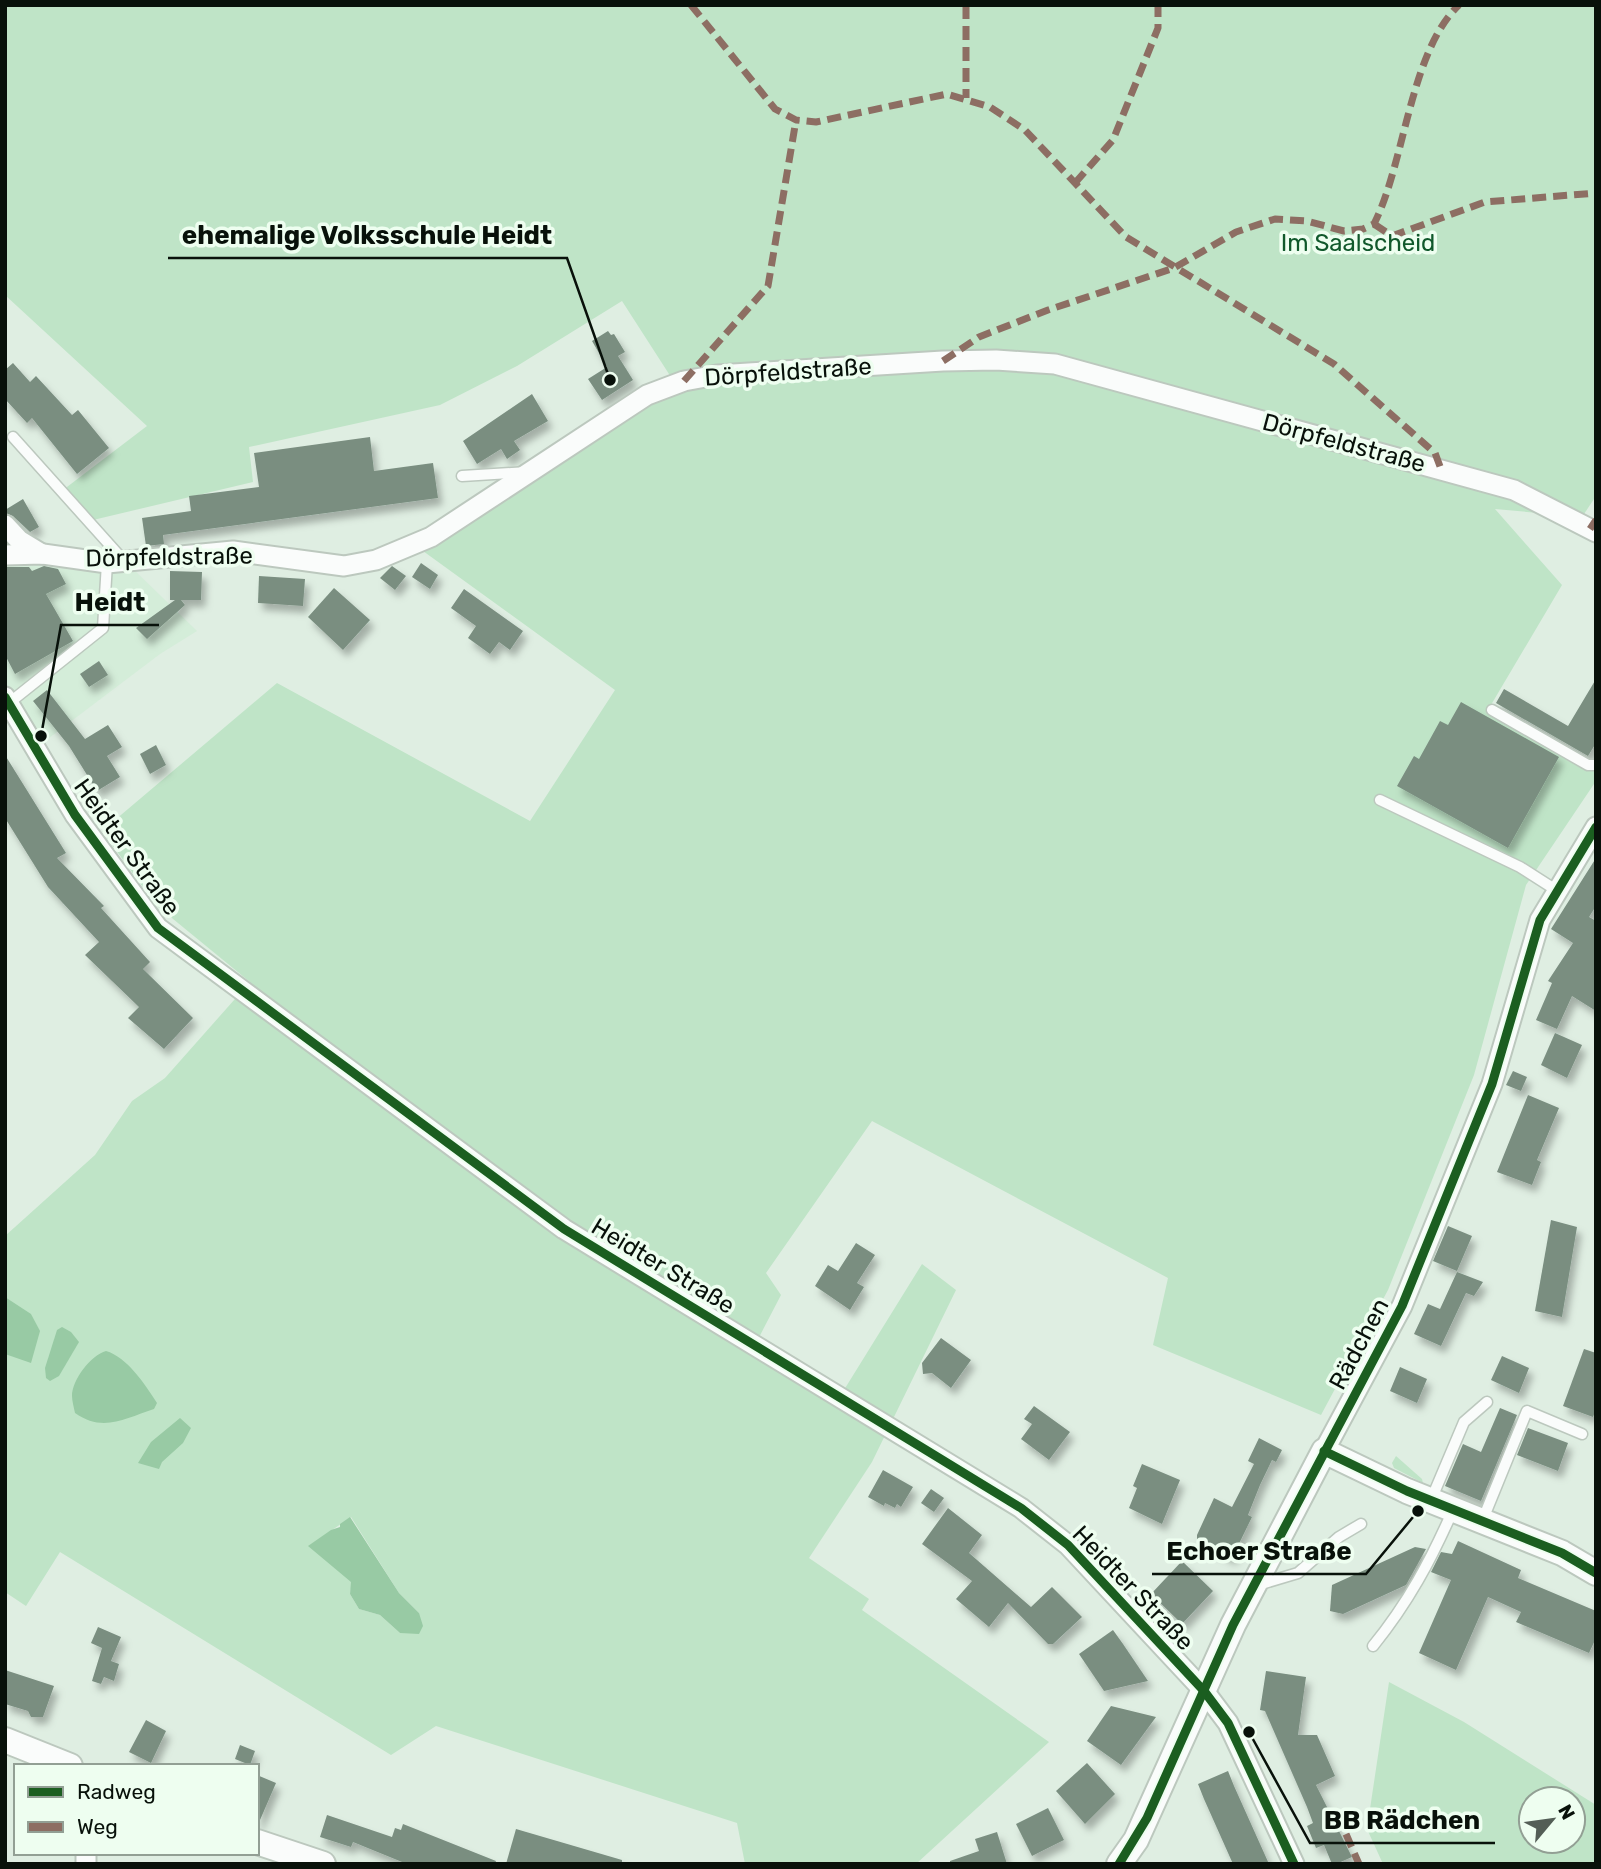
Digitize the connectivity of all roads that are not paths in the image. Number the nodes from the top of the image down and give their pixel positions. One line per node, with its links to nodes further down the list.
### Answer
1 (13, 438): 8 (lane)
2 (532, 473): 3 (lane); 5 (street, Dörpfeldstraße); 8 (street, Dörpfeldstraße)
3 (462, 476)
4 (5, 525): 6 (street)
5 (1596, 532)
6 (43, 554): 7 (street, Dörpfeldstraße); 8 (street, Dörpfeldstraße)
7 (5, 555)
8 (116, 563): 9 (lane)
9 (7, 700): 24 (street, Heidter Straße)
10 (1492, 710): 11 (lane)
11 (1596, 765)
12 (1380, 800): 14 (lane)
13 (1596, 827): 14 (street, Rädchen)
14 (1556, 890): 17 (street, Rädchen)
15 (1487, 1402): 18 (lane)
16 (1583, 1434): 19 (lane)
17 (1324, 1451): 18 (street); 22 (street, Rädchen)
18 (1442, 1505): 19 (street); 23 (lane)
19 (1483, 1520): 21 (street)
20 (1361, 1524): 22 (lane)
21 (1596, 1573)
22 (1253, 1588): 24 (street, Rädchen)
23 (1373, 1646)
24 (1204, 1690): 29 (street, Rädchen); 30 (street, Heidter Straße)
25 (5, 1740): 26 (street)
26 (66, 1764)
27 (259, 1843): 28 (street)
28 (323, 1864)
29 (1119, 1864)
30 (1294, 1864)

